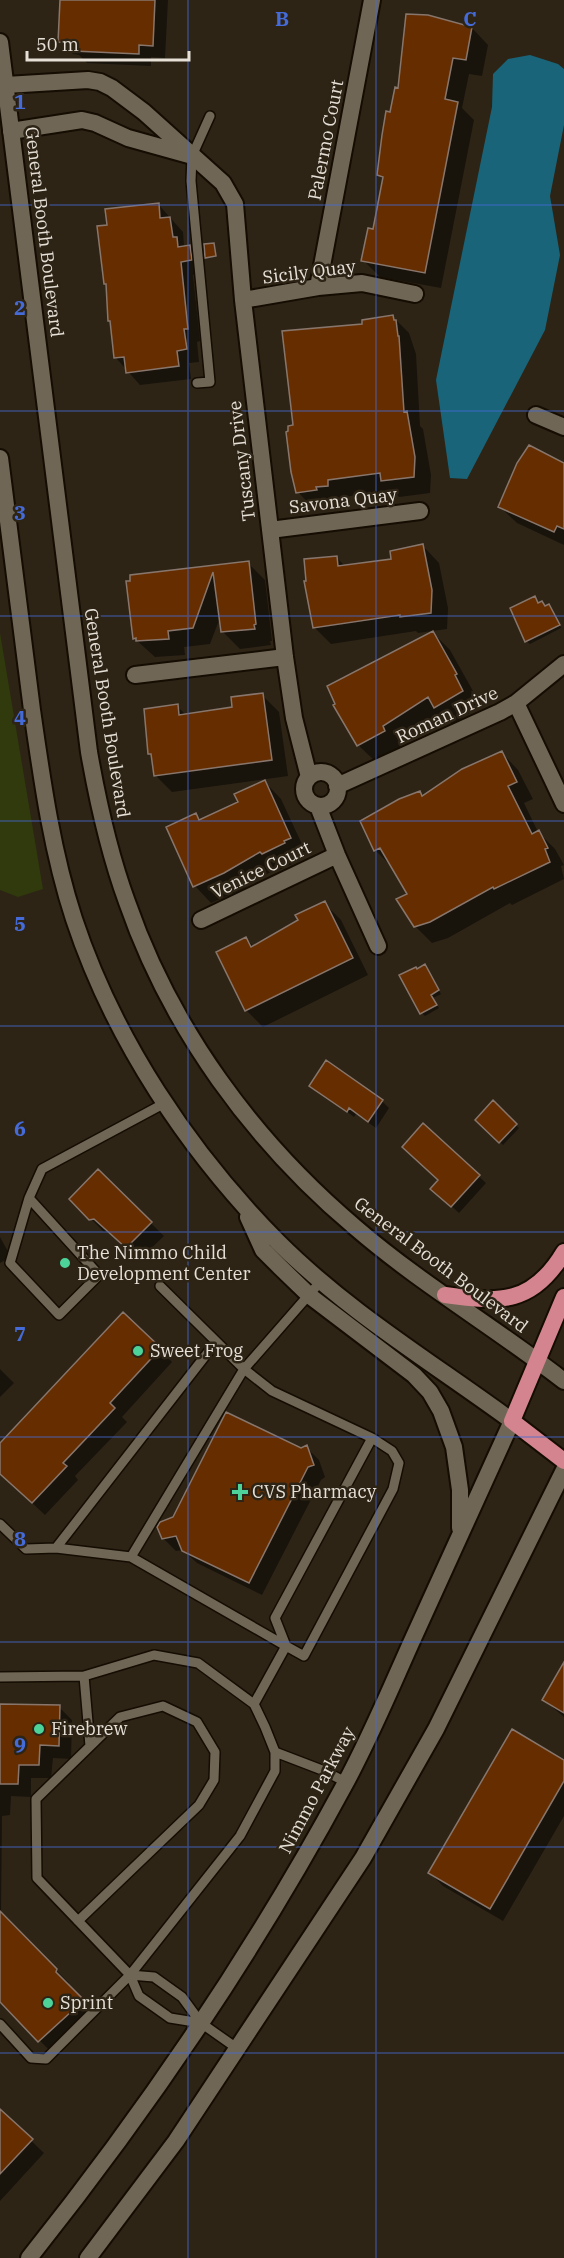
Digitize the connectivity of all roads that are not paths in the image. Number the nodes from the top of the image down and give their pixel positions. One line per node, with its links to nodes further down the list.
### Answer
1 (372, 0): 7 (main road, Palermo Court)
2 (0, 42): 3 (main road, General Booth Boulevard)
3 (3, 85): 5 (main road, General Booth Boulevard); 6 (main road, Tuscany Drive)
4 (210, 116): 6 (lane)
5 (6, 131): 6 (main road, Tuscany Drive); 33 (main road, General Booth Boulevard)
6 (192, 156): 9 (main road, Tuscany Drive); 10 (lane)
7 (318, 287): 8 (main road, Sicily Quay); 9 (main road, Sicily Quay)
8 (415, 294)
9 (243, 300): 15 (main road, Tuscany Drive)
10 (197, 383)
11 (536, 414): 12 (main road)
12 (564, 427)
13 (0, 458): 27 (main road)
14 (420, 512): 15 (main road, Savona Quay)
15 (270, 530): 16 (main road, Tuscany Drive)
16 (285, 657): 18 (main road); 20 (main road, Tuscany Drive)
17 (564, 664): 19 (main road, Roman Drive)
18 (135, 675)
19 (516, 703): 21 (main road, Roman Drive); 22 (main road)
20 (309, 777): 21 (main road); 23 (main road)
21 (337, 786): 23 (main road)
22 (564, 804)
23 (318, 806): 24 (main road)
24 (336, 855): 25 (main road, Venice Court); 26 (main road)
25 (201, 920)
26 (378, 946)
27 (165, 1102): 28 (lane); 29 (main road)
28 (29, 1198): 28 (lane)
29 (242, 1203): 31 (main road); 34 (main road)
30 (564, 1252): 33 (highway)
31 (321, 1281): 34 (lane); 40 (main road)
32 (160, 1286): 36 (lane)
33 (445, 1295): 37 (main road, General Booth Boulevard)
34 (310, 1296): 38 (lane); 45 (main road)
35 (564, 1298): 37 (highway, Nimmo Parkway)
36 (216, 1342): 38 (lane); 46 (lane)
37 (537, 1360): 39 (main road, General Booth Boulevard); 40 (highway, Nimmo Parkway)
38 (244, 1369): 41 (lane); 47 (lane)
39 (564, 1381)
40 (512, 1420): 42 (highway); 45 (main road, Nimmo Parkway)
41 (372, 1438): 48 (lane); 48 (lane)
42 (564, 1461)
43 (564, 1470): 59 (main road)
44 (0, 1524): 46 (lane)
45 (461, 1534): 54 (main road, Nimmo Parkway)
46 (56, 1548): 47 (lane)
47 (131, 1557): 48 (lane)
48 (286, 1646): 51 (lane)
49 (84, 1676): 50 (lane); 51 (lane); 52 (lane)
50 (0, 1677)
51 (254, 1704): 53 (lane)
52 (90, 1746): 55 (lane); 55 (lane)
53 (274, 1752): 54 (lane); 56 (lane)
54 (346, 1782): 58 (main road, Nimmo Parkway)
55 (78, 1921): 56 (lane)
56 (130, 1975): 57 (lane); 58 (lane); 58 (lane)
57 (0, 2024)
58 (201, 2024): 59 (lane); 60 (main road, Nimmo Parkway)
59 (238, 2049): 61 (main road)
60 (29, 2258)
61 (87, 2258)

